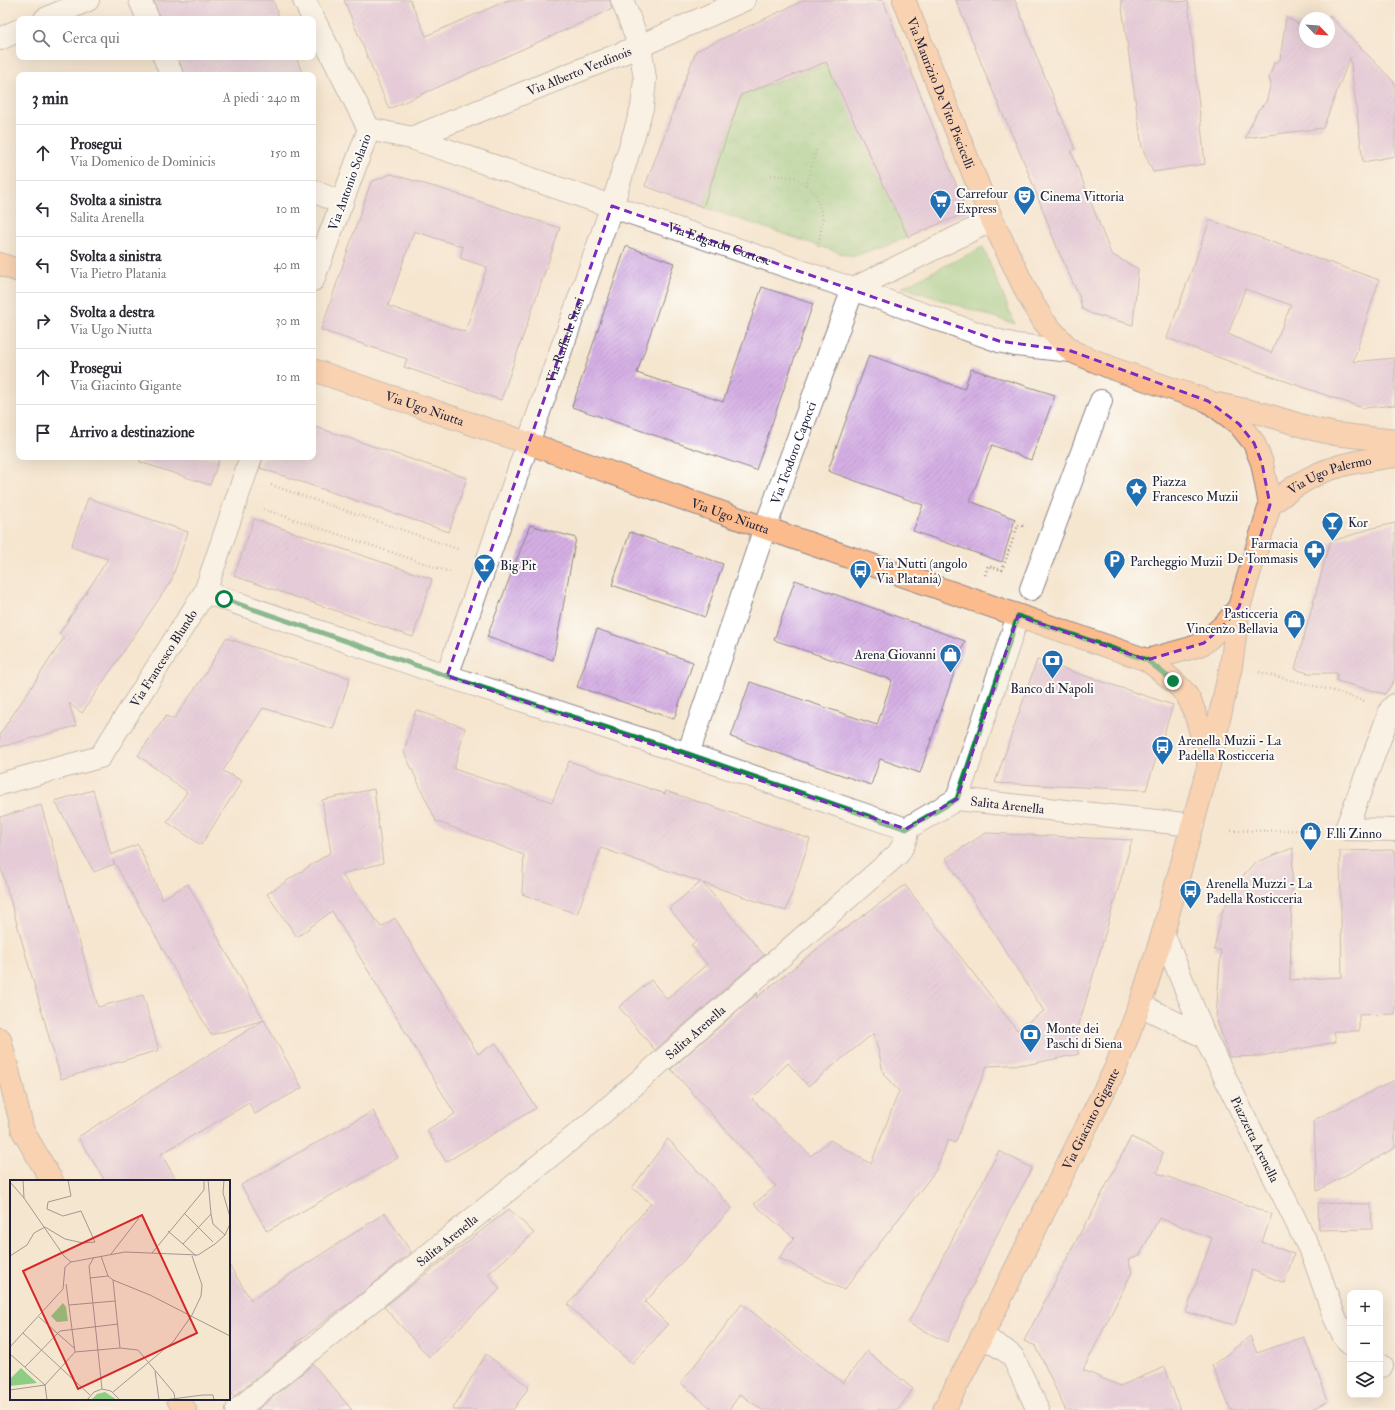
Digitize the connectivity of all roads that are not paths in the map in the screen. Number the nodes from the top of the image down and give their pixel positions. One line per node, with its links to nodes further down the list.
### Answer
1 (88, 0): 7 (street)
2 (140, 0): 8 (street)
3 (304, 0): 9 (street, Via Antonio Solario)
4 (622, 0): 13 (street, Via Raffaele Stasi)
5 (744, 0): 13 (street, Via Alberto Verdinois)
6 (904, 0): 21 (main road, Via Maurizio De Vito Piscicelli)
7 (52, 16)
8 (147, 16)
9 (312, 16)
10 (316, 24): 16 (street, Via Antonio Solario)
11 (16, 31): 12 (street)
12 (0, 39)
13 (640, 46): 17 (street, Via Alberto Verdinois); 20 (street, Via Raffaele Stasi)
14 (165, 60): 15 (street)
15 (171, 72)
16 (369, 130): 17 (street, Via Edgardo Cortese); 19 (street, Via Antonio Solario)
17 (412, 138): 20 (street, Via Edgardo Cortese)
18 (316, 192): 19 (street)
19 (342, 203): 24 (street, Via Antonio Solario)
20 (612, 206): 25 (street, Via Edgardo Cortese); 31 (street, Via Raffaele Stasi)
21 (992, 220): 25 (street); 26 (main road, Via Maurizio De Vito Piscicelli)
22 (0, 264): 23 (main road)
23 (16, 270)
24 (316, 272)
25 (853, 289): 26 (street, Via Edgardo Cortese); 35 (street, Via Teodoro Capocci)
26 (1071, 351): 29 (main road)
27 (316, 371): 31 (main road, Via Ugo Niutta)
28 (1101, 402): 36 (street)
29 (1208, 402): 30 (main road); 34 (main road)
30 (1395, 441)
31 (528, 443): 35 (main road, Via Ugo Niutta); 41 (street, Via Raffaele Stasi)
32 (1395, 456): 34 (main road, Via Ugo Palermo)
33 (250, 460): 37 (street, Via Francesco Blundo)
34 (1270, 505): 38 (main road)
35 (765, 528): 39 (main road, Via Ugo Niutta); 43 (street, Via Teodoro Capocci)
36 (1031, 589)
37 (205, 592): 41 (street); 45 (street, Via Francesco Blundo)
38 (1239, 607): 40 (main road); 44 (main road, Via Giacinto Gigante)
39 (1018, 616): 40 (main road, Via Ugo Niutta); 46 (street)
40 (1147, 660): 44 (main road)
41 (447, 676): 43 (street)
42 (1395, 704): 49 (street)
43 (688, 754): 48 (street)
44 (1209, 764): 47 (main road, Via Giacinto Gigante)
45 (0, 784)
46 (957, 799): 47 (street, Salita Arenella); 48 (street, Salita Arenella)
47 (1193, 825): 50 (main road, Via Giacinto Gigante)
48 (906, 829): 59 (street, Salita Arenella)
49 (1395, 830)
50 (1163, 933): 51 (main road, Via Giacinto Gigante); 52 (street, Piazzetta Arenella)
51 (1140, 1005): 52 (street); 55 (main road, Via Giacinto Gigante)
52 (1205, 1037): 56 (street, Piazzetta Arenella)
53 (0, 1039): 54 (main road)
54 (51, 1180)
55 (982, 1336): 60 (main road, Via Giacinto Gigante); 61 (street)
56 (1347, 1340)
57 (179, 1400): 58 (main road)
58 (185, 1410)
59 (237, 1410)
60 (944, 1410)
61 (1038, 1410)

